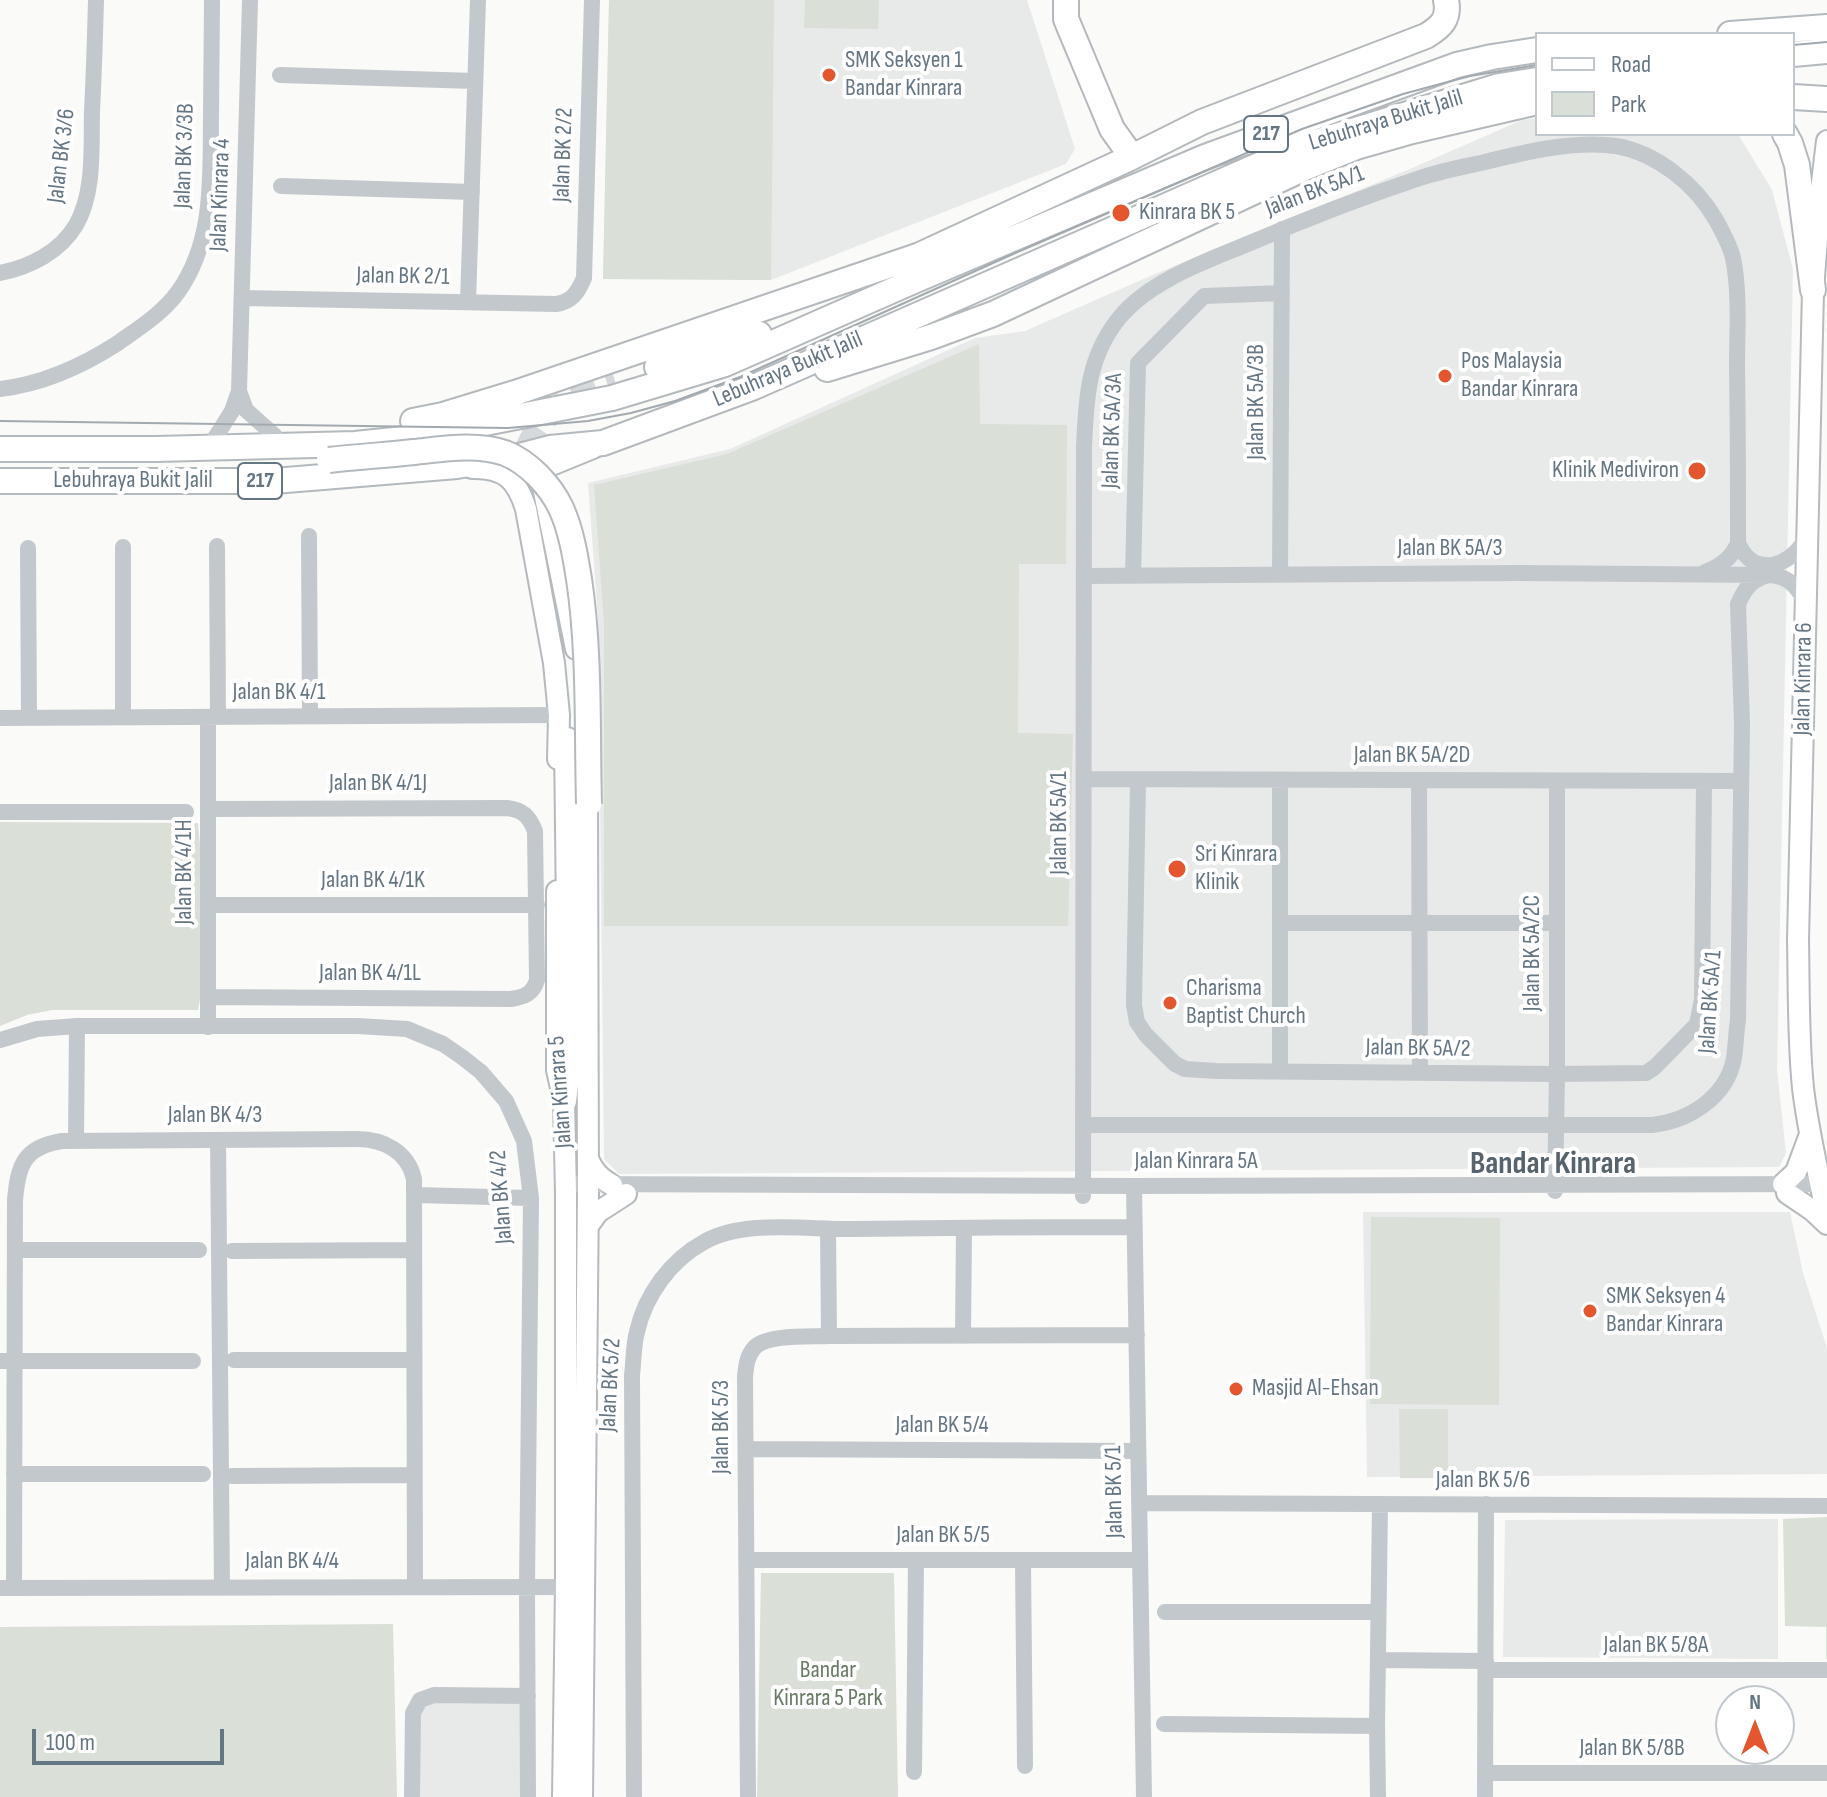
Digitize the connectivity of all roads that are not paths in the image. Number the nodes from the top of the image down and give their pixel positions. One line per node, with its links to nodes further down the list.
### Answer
1 (96, 0): 29 (street, Jalan BK 3/6)
2 (212, 0): 38 (street, Jalan BK 3/3B)
3 (250, 0): 33 (street, Jalan Kinrara 4)
4 (478, 0): 17 (street)
5 (592, 0): 35 (street, Jalan BK 2/2)
6 (1066, 0): 25 (highway)
7 (1446, 0): 15 (highway)
8 (1815, 27): 9 (highway)
9 (1754, 32)
10 (1535, 50): 13 (highway, Lebuhraya Bukit Jalil / 217)
11 (1827, 51): 12 (highway)
12 (1797, 53)
13 (1457, 65): 15 (highway); 30 (highway, Lebuhraya Bukit Jalil / 217)
14 (280, 75): 17 (street)
15 (1310, 80): 25 (highway)
16 (1535, 80): 18 (highway, Lebuhraya Bukit Jalil / 217)
17 (475, 81): 27 (street)
18 (1467, 95): 24 (highway); 37 (highway, Lebuhraya Bukit Jalil / 217)
19 (1795, 97): 20 (highway)
20 (1827, 99)
21 (1535, 102): 24 (highway)
22 (1786, 136): 31 (highway)
23 (1827, 141): 31 (main road, Jalan Kinrara 6)
24 (1356, 147): 37 (highway)
25 (1132, 157): 40 (highway)
26 (281, 186): 27 (street)
27 (472, 192): 34 (street)
28 (1282, 229): 32 (street, Jalan BK 5A/3B); 50 (street, Jalan BK 5A/1); 57 (street, Jalan BK 5A/1)
29 (0, 273)
30 (916, 280): 36 (highway); 45 (highway, Lebuhraya Bukit Jalil / 217)
31 (1813, 290): 48 (main road, Jalan Kinrara 6)
32 (1282, 293): 55 (street, Jalan BK 5A/3B); 58 (street, Jalan BK 5A/3A)
33 (242, 298): 34 (street, Jalan BK 2/1); 39 (street, Jalan Kinrara 4)
34 (468, 302): 35 (street, Jalan BK 2/1)
35 (564, 303)
36 (615, 381)
37 (754, 387): 42 (highway, Lebuhraya Bukit Jalil / 217)
38 (0, 389)
39 (239, 391): 40 (street); 41 (street, Jalan Kinrara 4)
40 (275, 436): 41 (highway)
41 (215, 438): 44 (highway)
42 (603, 443): 46 (highway, Lebuhraya Bukit Jalil / 217); 75 (main road, Jalan Kinrara 5)
43 (0, 449): 44 (highway, Lebuhraya Bukit Jalil / 217)
44 (112, 449): 45 (highway, Lebuhraya Bukit Jalil / 217)
45 (156, 449): 75 (highway, bridge)
46 (428, 468): 47 (highway, Lebuhraya Bukit Jalil / 217); 61 (main road, Jalan Kinrara 5)
47 (0, 481)
48 (1808, 534): 50 (street); 59 (main road, Jalan Kinrara 6)
49 (309, 536): 62 (street)
50 (1738, 543): 54 (street)
51 (217, 546): 64 (street, Jalan BK 4/1H)
52 (123, 547): 63 (street)
53 (28, 548): 66 (street)
54 (1704, 574): 55 (street, Jalan BK 5A/3); 56 (street, Jalan BK 5A/3); 60 (street)
55 (1280, 575): 58 (street, Jalan BK 5A/3)
56 (1769, 575): 59 (street); 60 (street)
57 (1084, 576): 58 (street, Jalan BK 5A/3); 68 (street, Jalan BK 5A/1)
58 (1133, 576)
59 (1805, 601): 94 (main road, Jalan Kinrara 6)
60 (1738, 604): 74 (street, Jalan BK 5A/1)
61 (559, 715): 62 (street, Jalan BK 4/1); 91 (main road, Jalan Kinrara 5)
62 (310, 716): 64 (street, Jalan BK 4/1)
63 (123, 717): 64 (street, Jalan BK 4/1); 66 (street, Jalan BK 4/1)
64 (213, 717): 76 (street, Jalan BK 4/1H)
65 (0, 718): 66 (street, Jalan BK 4/1)
66 (29, 718)
67 (567, 740): 91 (highway)
68 (1084, 779): 69 (street, Jalan BK 5A/2D); 92 (street, Jalan BK 5A/1)
69 (1138, 780): 70 (street, Jalan BK 5A/2D); 88 (street, Jalan BK 5A/2)
70 (1280, 780): 71 (street, Jalan BK 5A/2D); 81 (street)
71 (1419, 781): 72 (street, Jalan BK 5A/2D); 82 (street)
72 (1557, 781): 73 (street, Jalan BK 5A/2D); 83 (street, Jalan BK 5A/2C)
73 (1704, 781): 74 (street, Jalan BK 5A/2D); 90 (street, Jalan BK 5A/2)
74 (1741, 781): 93 (street, Jalan BK 5A/1)
75 (589, 804): 97 (main road, Jalan Kinrara 5)
76 (209, 809): 79 (street, Jalan BK 4/1H); 80 (street, Jalan BK 4/1J)
77 (0, 812): 78 (street)
78 (186, 812)
79 (209, 905): 80 (street, Jalan BK 4/1K); 84 (street, Jalan BK 4/1H)
80 (537, 905): 84 (street, Jalan BK 4/1L)
81 (1280, 923): 82 (street); 88 (street)
82 (1420, 923): 83 (street); 89 (street)
83 (1557, 923): 90 (street, Jalan BK 5A/2C)
84 (208, 997): 86 (street, Jalan BK 4/1H)
85 (77, 1026): 86 (street, Jalan BK 4/2); 87 (street, Jalan BK 4/2); 96 (street)
86 (208, 1027): 107 (street, Jalan BK 4/2)
87 (0, 1040)
88 (1280, 1071): 89 (street, Jalan BK 5A/2)
89 (1420, 1073): 90 (street, Jalan BK 5A/2)
90 (1557, 1074): 93 (street, Jalan BK 5A/2C)
91 (564, 1101): 98 (main road, Jalan Kinrara 5)
92 (1083, 1125): 93 (street, Jalan BK 5A/1); 104 (street, Jalan BK 5A/1)
93 (1555, 1125): 101 (street, Jalan BK 5A/2C)
94 (1810, 1133): 102 (main road); 103 (main road, Jalan Kinrara 6)
95 (218, 1140): 96 (street, Jalan BK 4/3); 106 (street, Jalan BK 4/3); 140 (street)
96 (76, 1141): 108 (street, Jalan BK 4/3)
97 (588, 1159): 99 (main road, Jalan Kinrara 5); 100 (main road)
98 (566, 1189): 99 (street, Jalan Kinrara 5A); 142 (main road, Jalan Kinrara 5)
99 (588, 1189): 100 (street, Jalan Kinrara 5A); 111 (main road, Jalan Kinrara 5)
100 (619, 1189): 104 (street, Jalan Kinrara 5A); 111 (main road)
101 (1555, 1189): 102 (street, Jalan Kinrara 5A); 105 (street, Jalan Kinrara 5A)
102 (1785, 1189): 103 (street, Jalan Kinrara 5A); 110 (main road)
103 (1824, 1189): 109 (main road, Jalan Kinrara 6)
104 (1083, 1191): 105 (street, Jalan Kinrara 5A)
105 (1134, 1191): 112 (street, Jalan BK 5/1)
106 (415, 1195): 107 (street); 117 (street, Jalan BK 4/3)
107 (531, 1198): 143 (street, Jalan BK 4/2)
108 (8, 1200): 115 (street, Jalan BK 4/3)
109 (1827, 1215)
110 (1827, 1224)
111 (588, 1226): 142 (main road, Jalan Kinrara 5)
112 (1135, 1227): 113 (street, Jalan BK 5/2); 119 (street, Jalan BK 5/1)
113 (964, 1228): 114 (street, Jalan BK 5/2); 121 (street)
114 (828, 1229): 120 (street); 161 (street, Jalan BK 5/2)
115 (15, 1250): 116 (street); 124 (street, Jalan BK 4/3)
116 (199, 1250)
117 (414, 1250): 118 (street); 123 (street, Jalan BK 4/3)
118 (232, 1251)
119 (1137, 1335): 121 (street, Jalan BK 5/3); 127 (street, Jalan BK 5/1)
120 (829, 1336): 121 (street, Jalan BK 5/3); 126 (street, Jalan BK 5/3)
121 (963, 1336)
122 (234, 1360): 123 (street)
123 (413, 1360): 130 (street, Jalan BK 4/3)
124 (7, 1361): 125 (street); 128 (street, Jalan BK 4/3)
125 (193, 1361)
126 (746, 1449): 127 (street, Jalan BK 5/4); 136 (street, Jalan BK 5/3)
127 (1138, 1451): 132 (street, Jalan BK 5/1)
128 (14, 1474): 129 (street); 144 (street, Jalan BK 4/3)
129 (203, 1474)
130 (413, 1475): 131 (street); 141 (street, Jalan BK 4/3)
131 (232, 1476)
132 (1139, 1503): 133 (street, Jalan BK 5/6); 139 (street, Jalan BK 5/1)
133 (1380, 1504): 134 (street, Jalan BK 5/6); 146 (street)
134 (1486, 1504): 135 (street, Jalan BK 5/6); 148 (street)
135 (1827, 1506)
136 (746, 1560): 137 (street, Jalan BK 5/5); 162 (street, Jalan BK 5/3)
137 (916, 1560): 138 (street, Jalan BK 5/5); 154 (street)
138 (1023, 1560): 139 (street, Jalan BK 5/5); 153 (street)
139 (1140, 1560): 163 (street, Jalan BK 5/1)
140 (222, 1586): 141 (street, Jalan BK 4/4); 144 (street, Jalan BK 4/4)
141 (415, 1586): 143 (street, Jalan BK 4/4)
142 (575, 1586): 143 (street, Jalan BK 4/4); 159 (main road, Jalan Kinrara 5); 160 (main road, Jalan Kinrara 5)
143 (527, 1587): 150 (street, Jalan BK 4/2)
144 (7, 1588)
145 (1165, 1612): 146 (street)
146 (1378, 1612): 147 (street)
147 (1378, 1660): 148 (street, Jalan BK 5/8A); 152 (street)
148 (1486, 1666): 149 (street, Jalan BK 5/8A); 155 (street)
149 (1827, 1670)
150 (528, 1696): 157 (street); 158 (street, Jalan BK 4/2)
151 (1164, 1724): 152 (street)
152 (1377, 1726): 164 (street)
153 (1025, 1766)
154 (914, 1772)
155 (1485, 1773): 156 (street, Jalan BK 5/8B); 165 (street)
156 (1827, 1773)
157 (412, 1797)
158 (528, 1797)
159 (563, 1797)
160 (582, 1797)
161 (634, 1797)
162 (748, 1797)
163 (1144, 1797)
164 (1378, 1797)
165 (1485, 1797)

